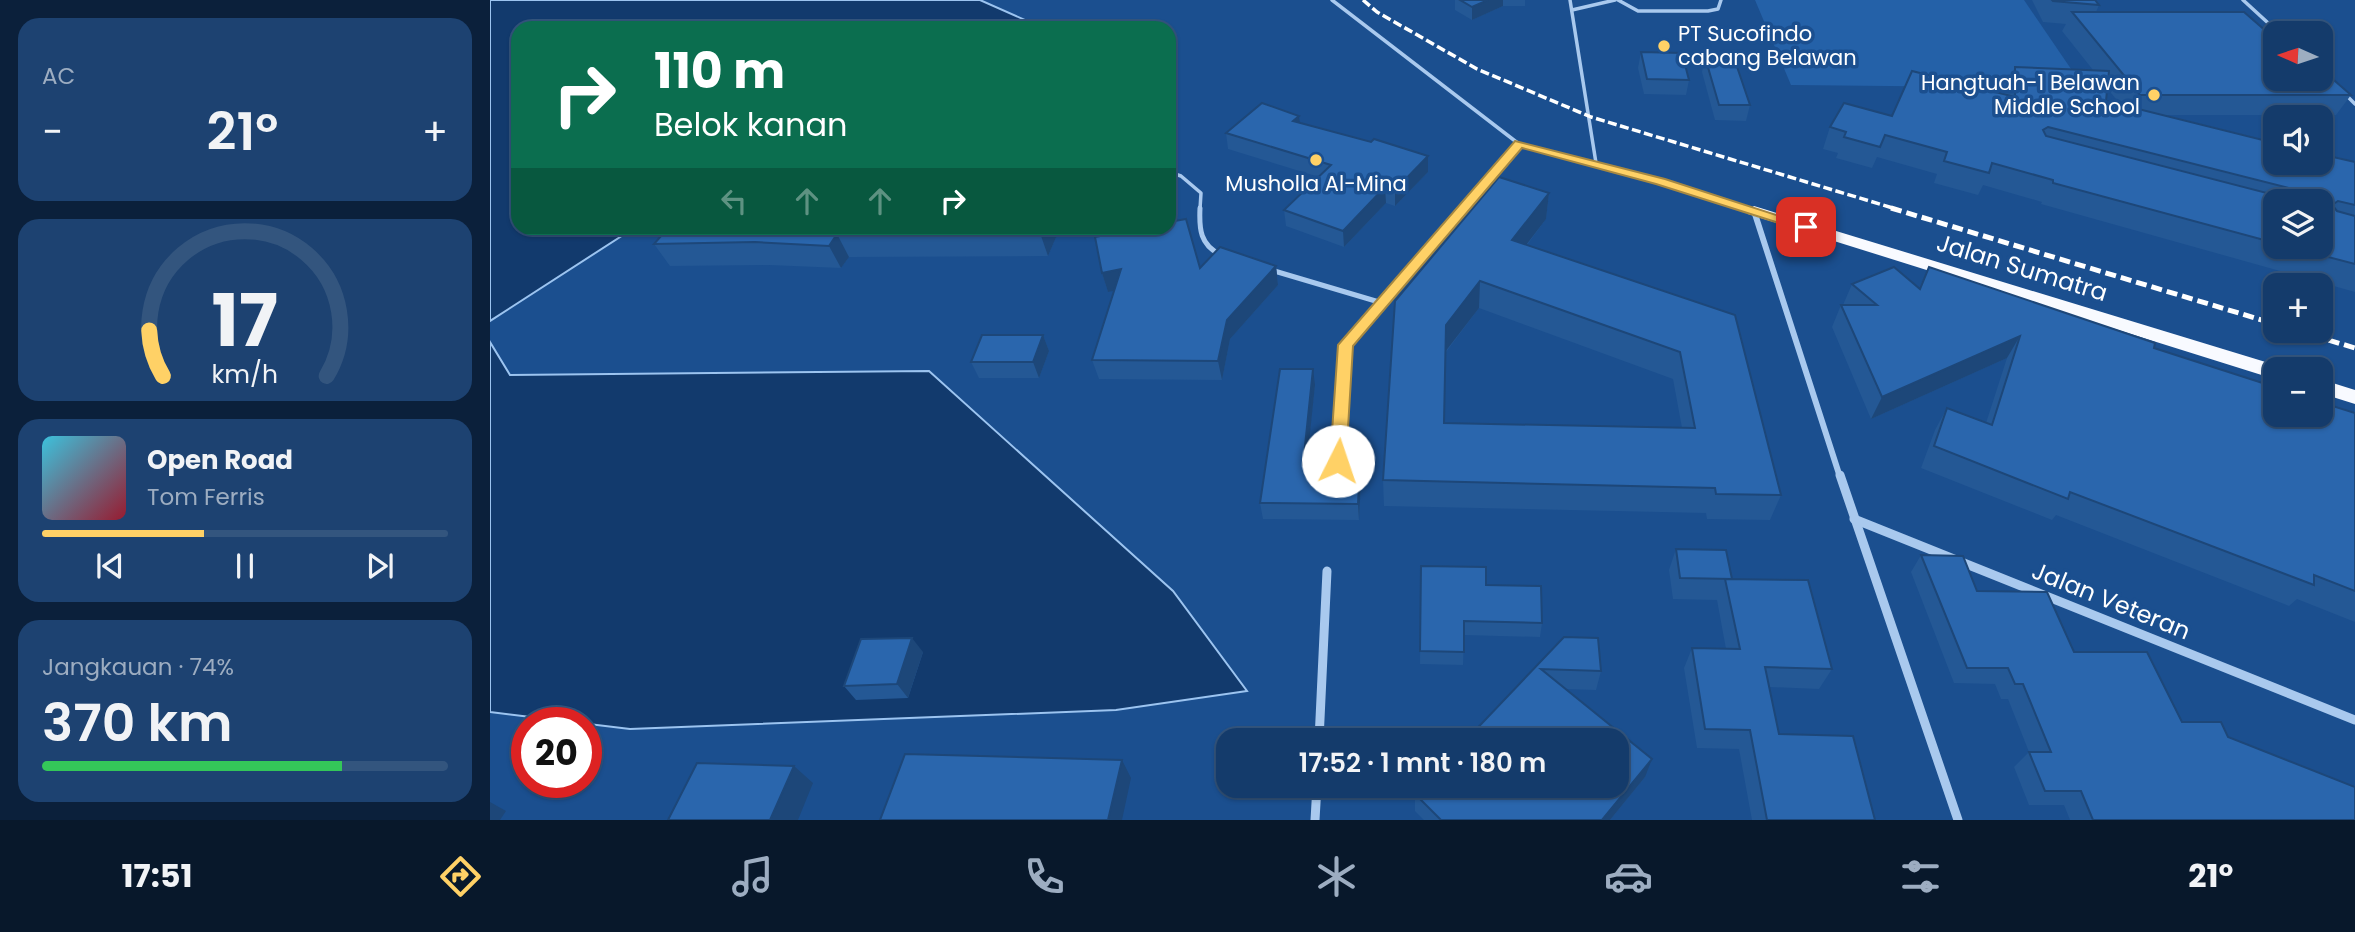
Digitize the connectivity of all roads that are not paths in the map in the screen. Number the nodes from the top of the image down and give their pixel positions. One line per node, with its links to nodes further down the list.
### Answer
1 (1332, 0): 10 (lane)
2 (1570, 0): 6 (lane)
3 (1617, 0): 4 (lane); 6 (lane)
4 (1721, 0)
5 (2243, 0): 7 (lane)
6 (1572, 10): 11 (lane)
7 (2266, 21)
8 (2338, 88): 9 (lane)
9 (2355, 104)
10 (1519, 144): 11 (lane); 16 (lane)
11 (1596, 163): 13 (lane)
12 (1176, 174): 14 (lane)
13 (1754, 211): 17 (highway, Jalan Sumatra); 21 (street)
14 (1228, 257)
15 (1266, 268): 16 (lane)
16 (1379, 302): 20 (lane)
17 (2263, 368)
18 (2333, 390): 19 (highway)
19 (2355, 397)
20 (1338, 461)
21 (1854, 519): 23 (street, Jalan Veteran); 27 (street)
22 (1327, 571): 24 (street)
23 (2355, 720)
24 (1320, 728)
25 (1316, 798): 26 (street)
26 (1315, 820)
27 (1958, 820)

